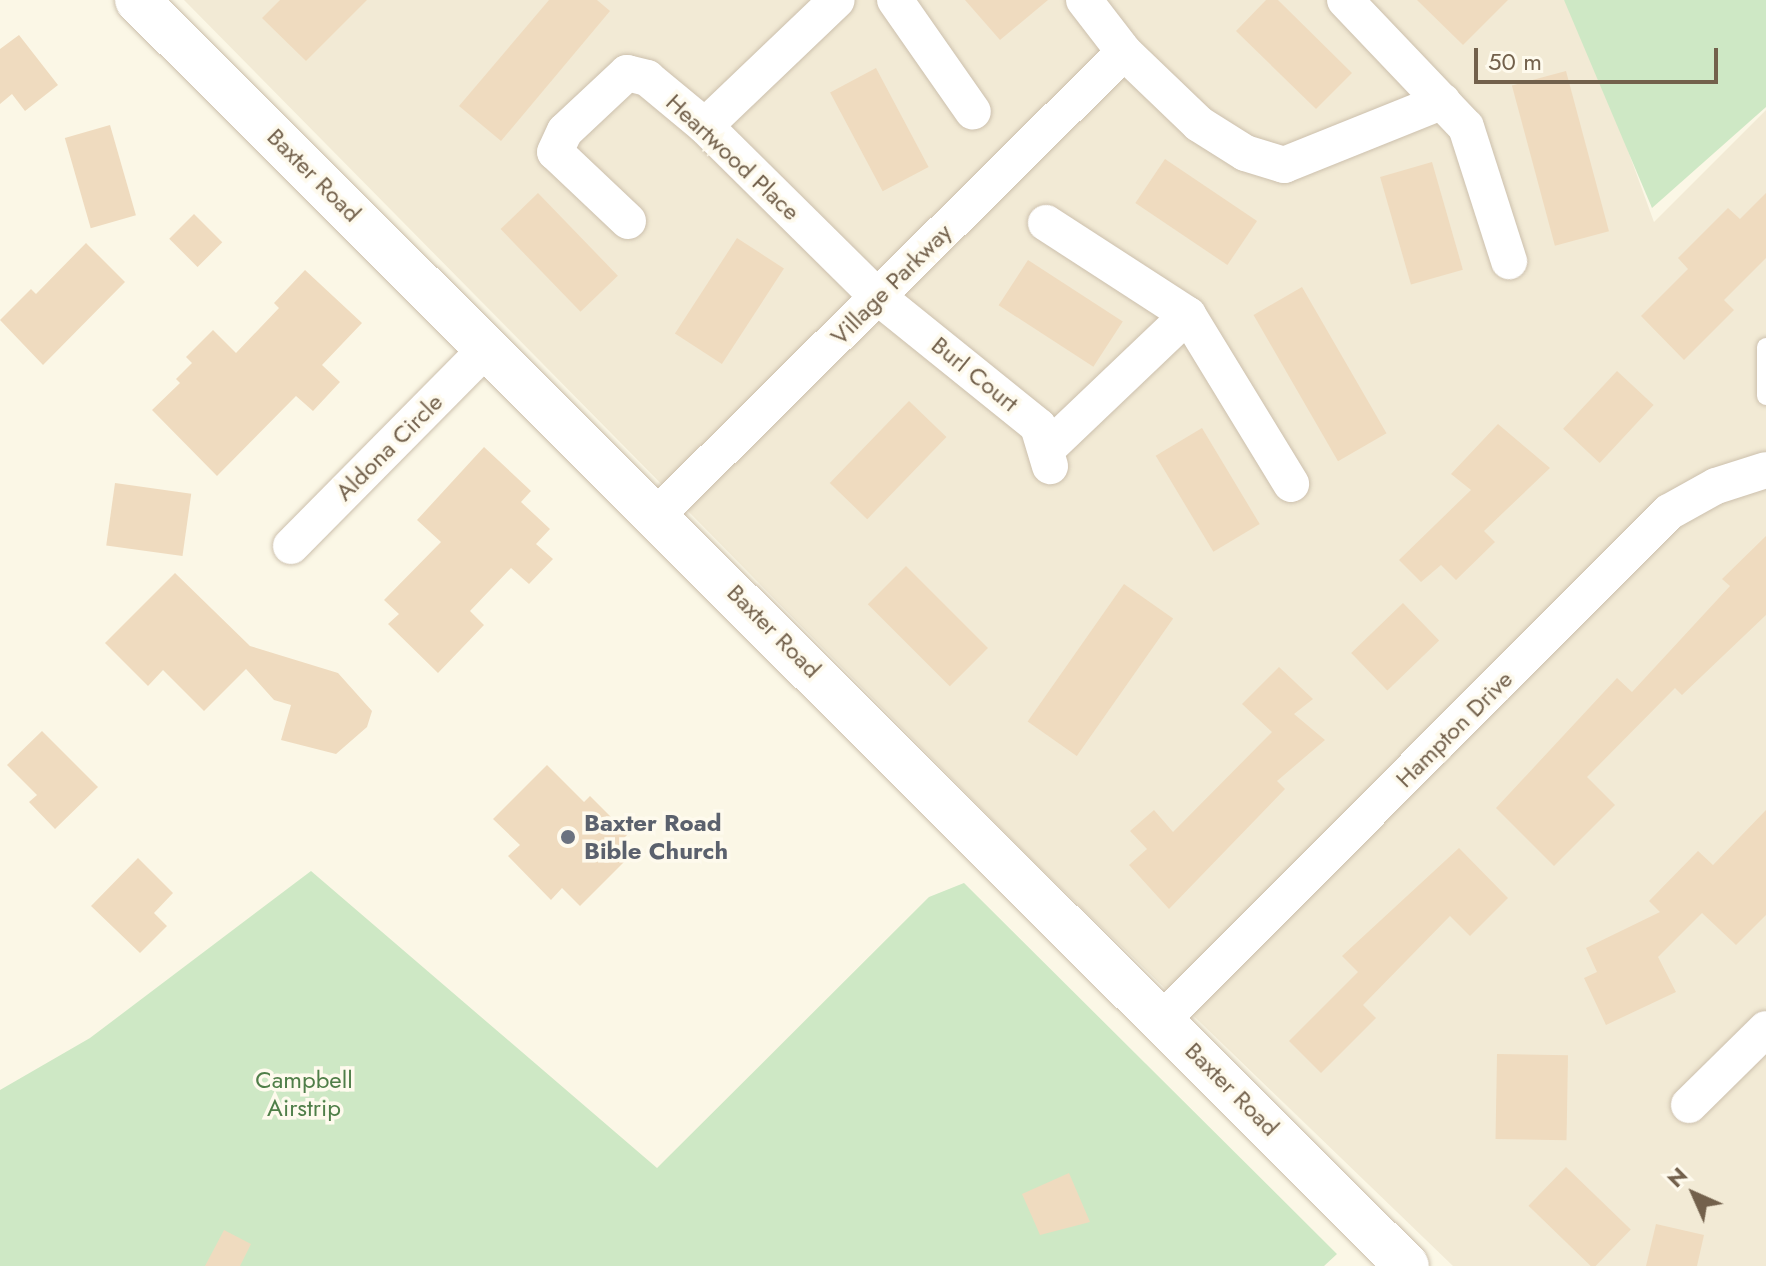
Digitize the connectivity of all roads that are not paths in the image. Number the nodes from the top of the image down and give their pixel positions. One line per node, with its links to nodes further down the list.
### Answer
1 (837, 0): 9 (street)
2 (895, 0): 8 (street)
3 (1084, 0): 6 (street)
4 (1345, 0): 7 (street)
5 (153, 5): 15 (street, Baxter Road)
6 (1124, 52): 7 (street); 13 (street, Village Parkway)
7 (1443, 101): 12 (street)
8 (973, 112)
9 (705, 126): 10 (street, Heartwood Place); 13 (street, Heartwood Place)
10 (628, 221)
11 (1046, 223): 14 (street)
12 (1509, 261)
13 (878, 297): 14 (street, Burl Court); 20 (street, Village Parkway)
14 (1188, 315): 19 (street)
15 (488, 347): 20 (street, Baxter Road); 21 (street, Aldona Circle)
16 (1766, 347): 17 (lane)
17 (1766, 396)
18 (1766, 470): 22 (street, Hampton Drive)
19 (1291, 484)
20 (657, 515): 22 (street, Baxter Road)
21 (291, 546)
22 (1163, 1019): 25 (street, Baxter Road)
23 (1766, 1029): 24 (street)
24 (1689, 1105)
25 (1407, 1266)

